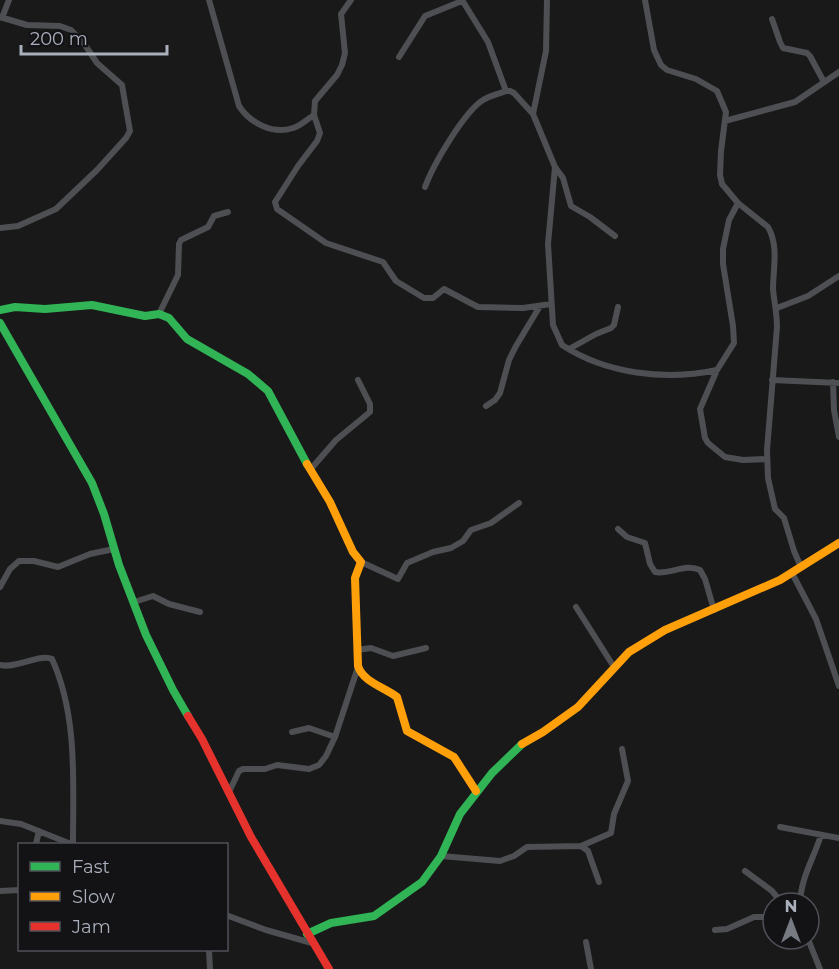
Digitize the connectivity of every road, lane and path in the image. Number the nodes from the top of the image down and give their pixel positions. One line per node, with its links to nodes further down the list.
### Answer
1 (9, 0): 7 (street)
2 (209, 0): 14 (street)
3 (351, 0): 14 (street)
4 (462, 0): 9 (street); 12 (street)
5 (547, 0): 13 (street)
6 (645, 0): 15 (street)
7 (1, 17): 20 (street)
8 (772, 19): 11 (street)
9 (399, 57)
10 (839, 72): 11 (street)
11 (824, 82): 15 (street)
12 (506, 91): 13 (street); 17 (street)
13 (533, 114): 16 (street)
14 (314, 115): 24 (street)
15 (725, 121): 18 (street)
16 (555, 167): 21 (street); 23 (street)
17 (425, 187)
18 (738, 203): 26 (street); 31 (street)
19 (228, 212): 28 (street)
20 (0, 228)
21 (615, 236)
22 (839, 276): 26 (street)
23 (551, 304): 24 (street); 30 (street)
24 (540, 306): 35 (street)
25 (618, 307): 30 (street)
26 (777, 308): 33 (street)
27 (0, 310): 28 (street)
28 (159, 314): 38 (street)
29 (0, 322): 42 (street)
30 (569, 349): 31 (street)
31 (717, 370): 37 (street)
32 (358, 380): 38 (street)
33 (772, 380): 34 (street); 37 (street)
34 (836, 383): 36 (street)
35 (486, 406)
36 (839, 437)
37 (767, 459): 44 (street)
38 (310, 470): 43 (street)
39 (519, 503): 43 (street)
40 (618, 530): 49 (street)
41 (839, 543): 44 (street)
42 (114, 549): 46 (street); 47 (street)
43 (361, 562): 52 (street)
44 (801, 567): 45 (street)
45 (792, 573): 49 (street); 56 (street)
46 (0, 587)
47 (134, 602): 50 (street); 61 (street)
48 (576, 607): 55 (street)
49 (714, 610): 55 (street)
50 (200, 612)
51 (426, 648): 52 (street)
52 (357, 651): 54 (street)
53 (0, 665): 69 (street)
54 (358, 666): 58 (street); 60 (street)
55 (614, 667): 60 (street)
56 (839, 686)
57 (292, 732): 58 (street)
58 (334, 737): 61 (street)
59 (622, 749): 70 (street)
60 (476, 791): 71 (street)
61 (229, 792): 81 (street)
62 (0, 821): 64 (street)
63 (780, 827): 65 (street)
64 (39, 831): 67 (street); 68 (street)
65 (821, 835): 66 (street); 77 (street)
66 (839, 838)
67 (36, 843)
68 (69, 843)
69 (72, 843)
70 (581, 846): 71 (street); 73 (street)
71 (441, 856): 81 (street)
72 (744, 871): 76 (street)
73 (599, 882)
74 (18, 890): 75 (street)
75 (0, 891)
76 (772, 891)
77 (801, 891)
78 (228, 916): 83 (street)
79 (761, 917): 80 (street)
80 (715, 930)
81 (307, 934): 83 (street)
82 (586, 942): 88 (street)
83 (312, 943): 87 (street)
84 (209, 951): 86 (street)
85 (813, 951): 89 (street)
86 (210, 969)
87 (329, 969)
88 (591, 969)
89 (820, 969)

